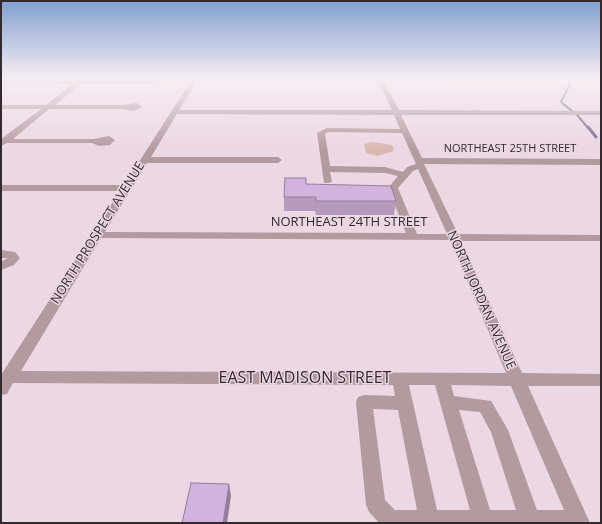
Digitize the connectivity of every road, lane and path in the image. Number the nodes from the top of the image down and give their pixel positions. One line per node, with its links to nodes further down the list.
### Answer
1 (54, 102): 5 (street)
2 (180, 102): 7 (street, NORTH PROSPECT AVENUE)
3 (391, 102): 8 (street, NORTH JORDAN AVENUE)
4 (1, 107): 5 (street)
5 (48, 107): 6 (street); 12 (street)
6 (125, 107)
7 (174, 112): 8 (street); 13 (street, NORTH PROSPECT AVENUE)
8 (396, 113): 9 (street); 10 (street, NORTH JORDAN AVENUE)
9 (601, 113)
10 (404, 130): 16 (street, NORTH JORDAN AVENUE); 17 (street)
11 (96, 141): 12 (street)
12 (2, 142)
13 (144, 160): 14 (street); 21 (street, NORTH PROSPECT AVENUE)
14 (278, 160)
15 (601, 162): 16 (street, NORTHEAST 25TH STREET)
16 (420, 163): 18 (street); 24 (street, NORTH JORDAN AVENUE)
17 (326, 169): 18 (street); 19 (street)
18 (404, 175): 23 (street)
19 (327, 181)
20 (1, 188): 21 (street)
21 (126, 188): 22 (street, NORTH PROSPECT AVENUE)
22 (97, 235): 23 (street, NORTHEAST 24TH STREET); 32 (street, NORTH PROSPECT AVENUE)
23 (413, 237): 24 (street, NORTHEAST 24TH STREET)
24 (454, 237): 25 (street, NORTHEAST 24TH STREET); 30 (street, NORTH JORDAN AVENUE)
25 (601, 238)
26 (1, 254): 27 (street)
27 (1, 266)
28 (400, 379): 29 (street, EAST MADISON STREET); 32 (street, EAST MADISON STREET); 34 (street)
29 (441, 379): 30 (street, EAST MADISON STREET); 33 (street)
30 (516, 379): 31 (street, EAST MADISON STREET); 39 (street, NORTH JORDAN AVENUE)
31 (601, 380)
32 (5, 383)
33 (448, 402): 36 (street); 37 (street)
34 (405, 403): 35 (street); 38 (street)
35 (429, 520): 36 (street); 38 (street)
36 (482, 520): 37 (street)
37 (530, 520): 39 (street)
38 (391, 522)
39 (579, 522)

